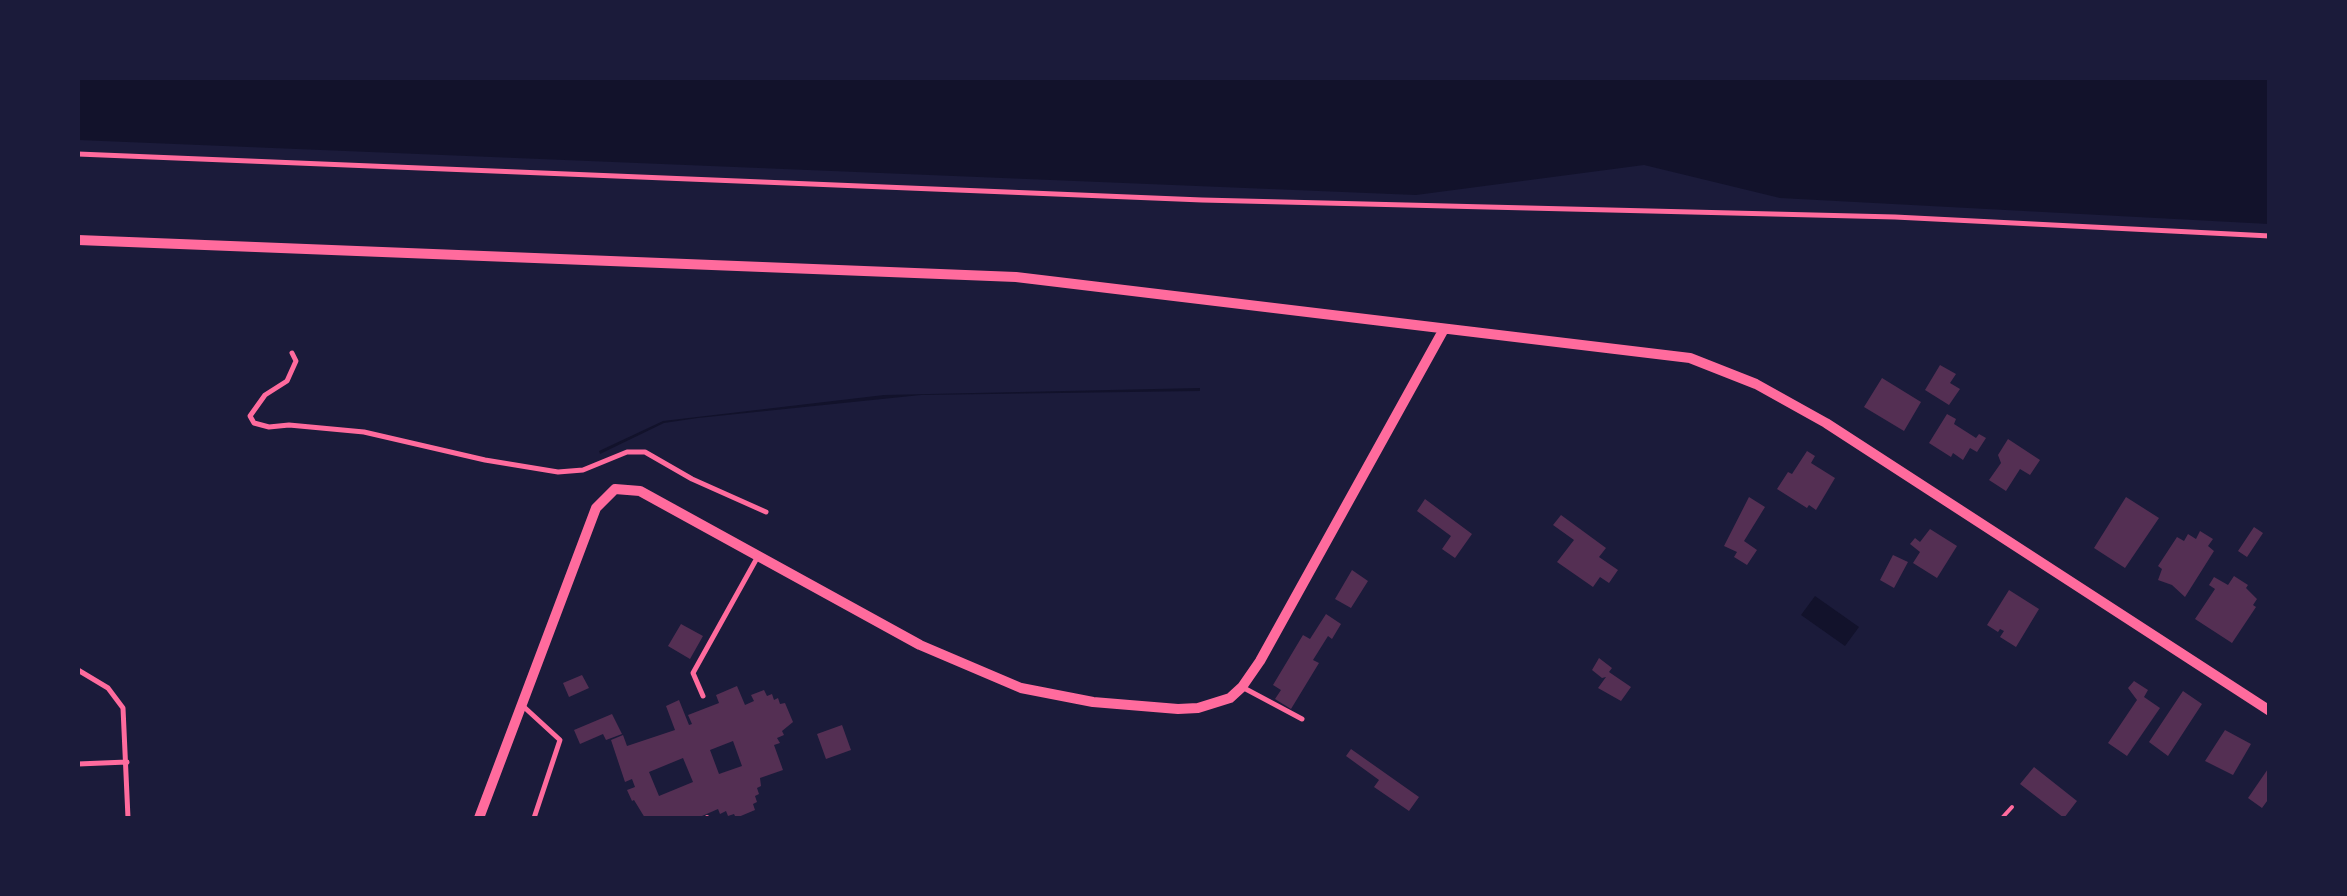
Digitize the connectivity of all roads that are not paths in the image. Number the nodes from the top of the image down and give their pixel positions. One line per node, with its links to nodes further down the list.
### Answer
1 (78, 154): 2 (lane)
2 (2270, 236)
3 (78, 240): 4 (street)
4 (1444, 329): 9 (street); 12 (street)
5 (292, 353): 6 (lane)
6 (766, 512)
7 (757, 557): 9 (street); 10 (lane); 11 (street)
8 (78, 670): 14 (lane)
9 (1242, 687): 13 (lane)
10 (704, 696)
11 (523, 706): 17 (street); 18 (lane)
12 (2270, 711)
13 (1302, 719)
14 (127, 762): 15 (lane); 16 (lane)
15 (78, 764)
16 (128, 818)
17 (479, 818)
18 (534, 818)

